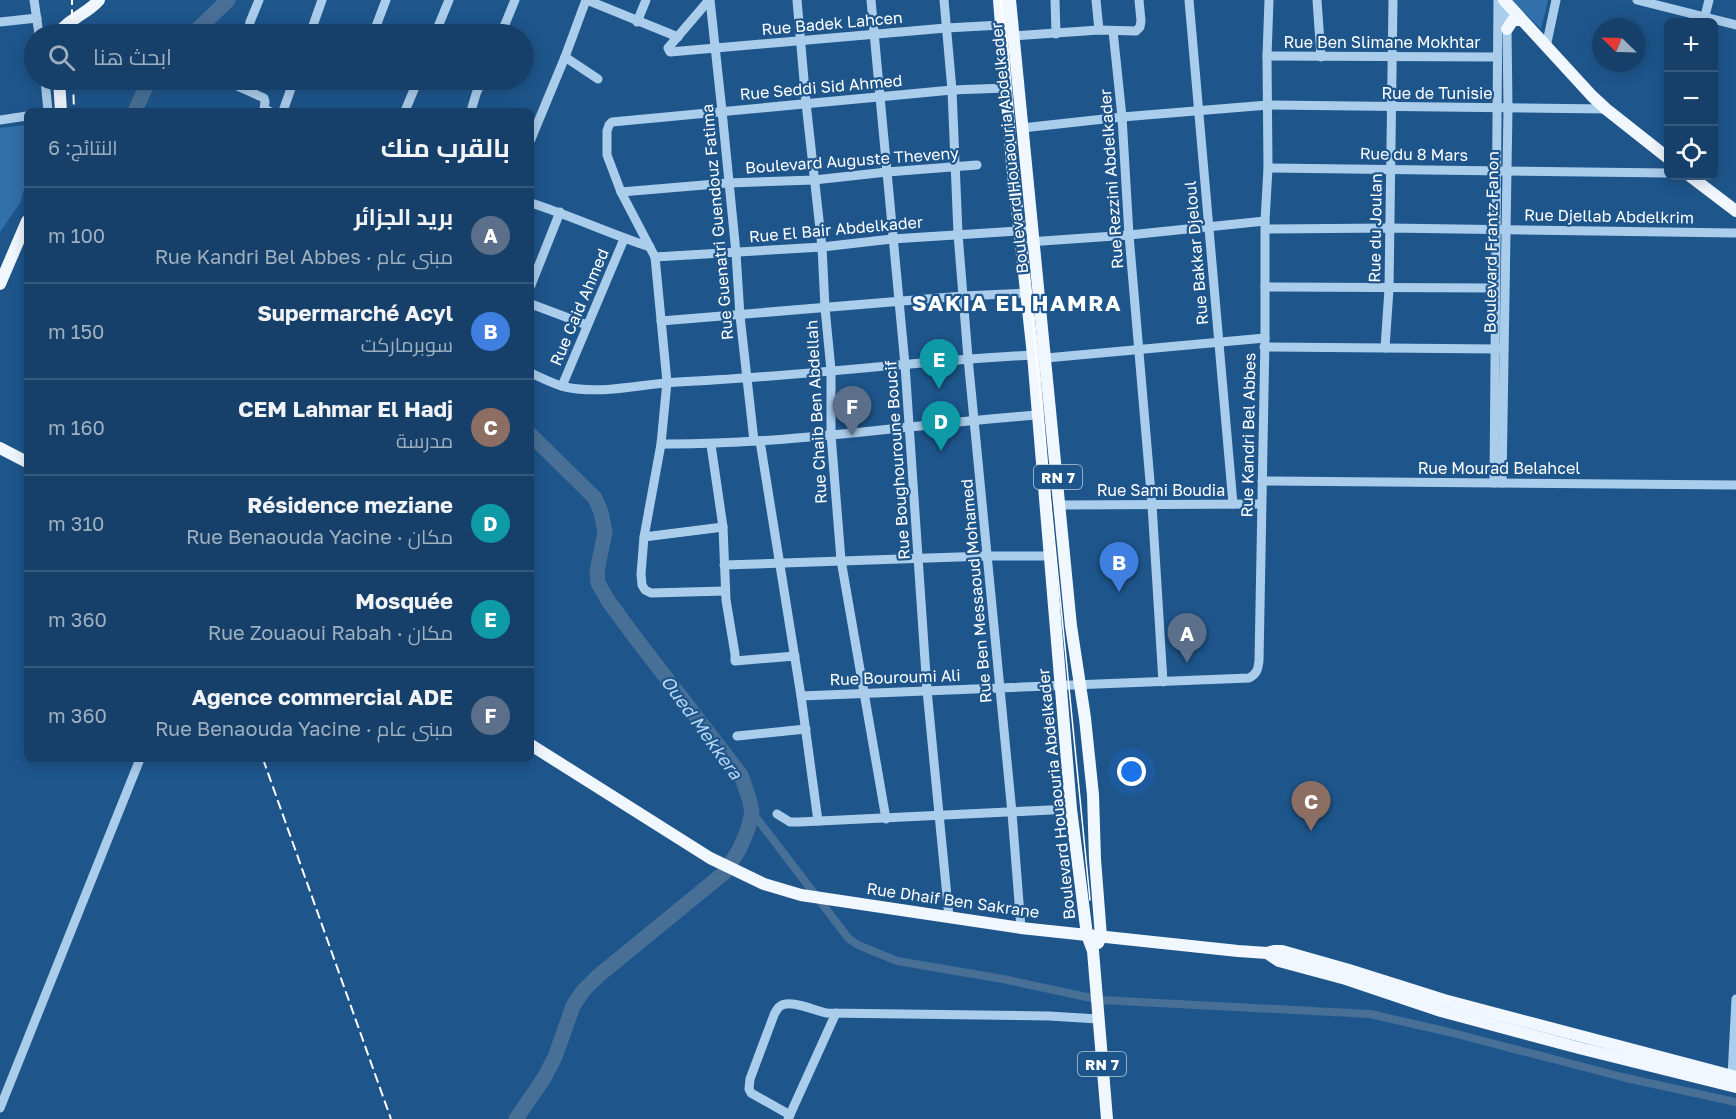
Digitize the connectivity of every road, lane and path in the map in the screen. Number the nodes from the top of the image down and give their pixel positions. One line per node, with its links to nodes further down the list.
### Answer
1 (34, 0): 28 (street)
2 (99, 0): 33 (main road)
3 (259, 0): 34 (street)
4 (322, 0): 35 (street)
5 (386, 0): 36 (street)
6 (448, 0): 37 (street)
7 (515, 0): 38 (street)
8 (586, 0): 31 (street); 53 (street)
9 (646, 0): 31 (street)
10 (709, 0): 48 (street); 51 (street, Rue Guenatri Guendouz Fatima)
11 (797, 0): 49 (street, Rue Chaib Ben Abdellah)
12 (870, 0): 46 (street, Rue Boughouroune Boucif)
13 (944, 0): 41 (street, Rue Ben Messaoud Mohamed)
14 (999, 0): 39 (main road, Boulevard Houaouria Abdelkader / RN 7)
15 (1010, 0): 47 (main road, Boulevard Houaouria Abdelkader / RN 7)
16 (1055, 0): 45 (street)
17 (1096, 0): 43 (street)
18 (1139, 0): 44 (street)
19 (1190, 0): 80 (street, Rue Bakkar Djeloul)
20 (1269, 0): 52 (street, Rue Kandri Bel Abbes)
21 (1317, 0): 54 (street)
22 (1393, 0): 55 (street, Rue du Joulan)
23 (1637, 0): 27 (street)
24 (1709, 0): 27 (street)
25 (1502, 1): 29 (main road); 42 (street, Boulevard Frantz Fanon); 56 (street)
26 (1555, 5): 50 (street)
27 (1705, 16): 40 (street)
28 (37, 18): 30 (street); 32 (street)
29 (1521, 20): 42 (main road); 50 (main road)
30 (0, 22)
31 (637, 22): 48 (street)
32 (38, 24)
33 (67, 24)
34 (250, 24)
35 (314, 24)
36 (377, 24)
37 (439, 24)
38 (505, 24)
39 (1002, 25): 41 (street, Rue Badek Lahcen); 58 (main road, Boulevard Houaouria Abdelkader / RN 7)
40 (1736, 25)
41 (946, 28): 46 (street, Rue Badek Lahcen); 65 (street, Rue Ben Messaoud Mohamed)
42 (1507, 29): 77 (street, Boulevard Frantz Fanon)
43 (1099, 30): 44 (street); 45 (street)
44 (1113, 31): 82 (street, Rue Rezzini Abdelkader)
45 (1056, 34): 47 (street)
46 (873, 35): 49 (street, Rue Badek Lahcen); 66 (street, Rue Boughouroune Boucif)
47 (1014, 36): 84 (main road, Boulevard Houaouria Abdelkader / RN 7)
48 (678, 37): 51 (street, Rue Badek Lahcen)
49 (801, 42): 51 (street, Rue Badek Lahcen); 67 (street, Rue Chaib Ben Abdellah)
50 (1546, 47): 78 (main road)
51 (715, 48): 79 (street, Rue Guenatri Guendouz Fatima)
52 (1267, 56): 54 (street, Rue Ben Slimane Mokhtar); 68 (street, Rue Kandri Bel Abbes)
53 (565, 57): 57 (street); 85 (street)
54 (1321, 57): 55 (street, Rue Ben Slimane Mokhtar)
55 (1391, 57): 56 (street, Rue Ben Slimane Mokhtar); 69 (street, Rue du Joulan)
56 (1497, 57): 76 (street)
57 (598, 79)
58 (1006, 88): 65 (street, Rue Seddi Sid Ahmed); 111 (main road, Boulevard Houaouria Abdelkader / RN 7)
59 (46, 90): 70 (street)
60 (60, 90): 71 (main road)
61 (246, 90): 72 (street)
62 (290, 90): 73 (street)
63 (414, 90): 74 (street)
64 (478, 90): 75 (street)
65 (952, 90): 66 (street, Rue Seddi Sid Ahmed); 88 (street, Rue Ben Messaoud Mohamed)
66 (879, 98): 67 (street, Rue Seddi Sid Ahmed); 93 (street, Rue Boughouroune Boucif)
67 (806, 103): 79 (street, Rue Seddi Sid Ahmed); 95 (street, Rue Chaib Ben Abdellah)
68 (1268, 105): 69 (street, Rue de Tunisie); 80 (street, Rue de Tunisie); 89 (street, Rue Kandri Bel Abbes)
69 (1392, 107): 76 (street, Rue de Tunisie); 90 (street, Rue du Joulan)
70 (48, 108)
71 (61, 108)
72 (264, 108)
73 (284, 108)
74 (406, 108)
75 (472, 108)
76 (1497, 108): 77 (street, Rue de Tunisie); 91 (street)
77 (1508, 108): 78 (street, Rue de Tunisie); 92 (street, Boulevard Frantz Fanon)
78 (1606, 109): 86 (main road)
79 (722, 111): 97 (street, Rue Guenatri Guendouz Fatima); 98 (street, Rue Seddi Sid Ahmed)
80 (1198, 111): 82 (street, Rue de Tunisie); 104 (street, Rue Bakkar Djeloul)
81 (24, 116): 83 (street)
82 (1122, 117): 84 (street, Rue de Tunisie); 110 (street, Rue Rezzini Abdelkader)
83 (0, 120)
84 (1022, 128): 111 (main road, Boulevard Houaouria Abdelkader / RN 7)
85 (534, 132)
86 (1664, 155)
87 (977, 165): 88 (street, Boulevard Auguste Theveny)
88 (955, 167): 93 (street, Boulevard Auguste Theveny); 109 (street, Rue Ben Messaoud Mohamed)
89 (1268, 168): 90 (street, Rue du 8 Mars); 102 (street, Rue Kandri Bel Abbes)
90 (1391, 168): 91 (street, Rue du 8 Mars); 105 (street, Rue du Joulan)
91 (1496, 171): 92 (street, Rue du 8 Mars); 106 (street)
92 (1506, 171): 94 (street, Rue du 8 Mars); 107 (street, Boulevard Frantz Fanon)
93 (887, 172): 95 (street, Boulevard Auguste Theveny); 113 (street, Rue Boughouroune Boucif)
94 (1664, 172)
95 (814, 180): 97 (street, Boulevard Auguste Theveny); 115 (street, Rue Chaib Ben Abdellah)
96 (1695, 180): 100 (main road)
97 (728, 183): 98 (street, Boulevard Auguste Theveny); 116 (street, Rue Guenatri Guendouz Fatima)
98 (621, 192): 114 (street)
99 (534, 204): 101 (street)
100 (1736, 211)
101 (560, 212): 112 (street); 118 (street)
102 (1265, 225): 104 (street, Rue Djellab Abdelkrim); 105 (street, Rue Djellab Abdelkrim); 120 (street, Rue Kandri Bel Abbes)
103 (24, 228): 119 (main road)
104 (1208, 228): 110 (street, Rue Djellab Abdelkrim); 134 (street, Rue Bakkar Djeloul)
105 (1389, 228): 106 (street, Rue Djellab Abdelkrim); 122 (street, Rue du Joulan)
106 (1496, 230): 107 (street, Rue Djellab Abdelkrim); 121 (street)
107 (1506, 230): 108 (street, Rue Djellab Abdelkrim); 129 (street, Boulevard Frantz Fanon)
108 (1736, 233)
109 (958, 234): 111 (street, Rue El Bair Abdelkader); 113 (street, Rue El Bair Abdelkader); 124 (street, Rue Ben Messaoud Mohamed)
110 (1130, 235): 111 (street, Rue El Bair Abdelkader); 137 (street, Rue Rezzini Abdelkader)
111 (1026, 236): 123 (main road, Boulevard Houaouria Abdelkader / RN 7); 140 (main road, Boulevard Houaouria Abdelkader / RN 7)
112 (624, 239): 114 (street); 132 (street, Rue Caid Ahmed)
113 (892, 239): 115 (street, Rue El Bair Abdelkader); 125 (street, Rue Boughouroune Boucif)
114 (650, 247): 117 (street)
115 (822, 247): 116 (street, Rue El Bair Abdelkader); 127 (street, Rue Chaib Ben Abdellah)
116 (736, 253): 117 (street, Rue El Bair Abdelkader); 130 (street, Rue Guenatri Guendouz Fatima)
117 (655, 258): 131 (street)
118 (534, 277)
119 (0, 284)
120 (1265, 287): 122 (street); 133 (street, Rue Kandri Bel Abbes)
121 (1495, 288): 122 (street); 128 (street)
122 (1389, 289): 135 (street, Rue du Joulan)
123 (1027, 293): 124 (street); 138 (main road, Boulevard Houaouria Abdelkader / RN 7)
124 (963, 296): 125 (street); 139 (street, Rue Ben Messaoud Mohamed)
125 (899, 301): 127 (street); 141 (street, Rue Boughouroune Boucif)
126 (534, 304): 132 (street)
127 (825, 308): 130 (street); 142 (street, Rue Chaib Ben Abdellah)
128 (1495, 315): 129 (street); 136 (street)
129 (1505, 315): 136 (street, Boulevard Frantz Fanon)
130 (740, 316): 131 (street); 144 (street, Rue Guenatri Guendouz Fatima)
131 (661, 321): 145 (street)
132 (587, 325): 146 (street, Rue Caid Ahmed)
133 (1265, 342): 134 (street); 135 (street); 156 (street, Rue Kandri Bel Abbes)
134 (1220, 343): 137 (street); 159 (street, Rue Bakkar Djeloul)
135 (1385, 348): 136 (street)
136 (1500, 349): 157 (street, Boulevard Frantz Fanon)
137 (1140, 350): 140 (street); 162 (street, Rue Rezzini Abdelkader)
138 (1033, 355): 139 (street); 147 (main road, Boulevard Houaouria Abdelkader / RN 7)
139 (968, 358): 141 (street); 148 (street, Rue Ben Messaoud Mohamed)
140 (1046, 358): 161 (main road, Boulevard Houaouria Abdelkader / RN 7)
141 (905, 365): 142 (street); 149 (street, Rue Boughouroune Boucif)
142 (831, 370): 144 (street); 150 (street, Rue Chaib Ben Abdellah)
143 (534, 374): 146 (street)
144 (747, 379): 145 (street); 151 (street, Rue Guenatri Guendouz Fatima)
145 (667, 382): 146 (street); 152 (street)
146 (562, 386)
147 (1037, 416): 148 (street); 166 (main road, Boulevard Houaouria Abdelkader / RN 7)
148 (975, 420): 149 (street); 165 (street, Rue Ben Messaoud Mohamed)
149 (910, 427): 150 (street); 167 (street, Rue Boughouroune Boucif)
150 (831, 435): 151 (street); 168 (street, Rue Chaib Ben Abdellah)
151 (757, 441): 153 (street); 169 (street)
152 (661, 444): 153 (street); 164 (street)
153 (711, 445): 163 (street)
154 (0, 448): 155 (main road)
155 (24, 460)
156 (1262, 481): 157 (street, Rue Mourad Belahcel); 160 (street, Rue Kandri Bel Abbes)
157 (1498, 483): 158 (street, Rue Mourad Belahcel)
158 (1736, 485)
159 (1233, 504): 160 (street, Rue Sami Boudia); 162 (street, Rue Sami Boudia)
160 (1261, 504): 173 (street, Rue Kandri Bel Abbes)
161 (1060, 505): 162 (street, Rue Sami Boudia); 175 (main road, Boulevard Houaouria Abdelkader / RN 7)
162 (1152, 505): 173 (street, Rue Rezzini Abdelkader)
163 (723, 527): 164 (street); 170 (street)
164 (644, 537): 171 (street)
165 (987, 556): 166 (street); 167 (street); 176 (street, Rue Ben Messaoud Mohamed)
166 (1051, 556): 174 (main road, Boulevard Houaouria Abdelkader / RN 7)
167 (919, 558): 168 (street); 177 (street, Rue Boughouroune Boucif)
168 (841, 560): 169 (street); 178 (street, Rue Chaib Ben Abdellah)
169 (779, 563): 170 (street); 172 (street)
170 (724, 565): 171 (street)
171 (725, 591): 172 (street)
172 (795, 656): 179 (street)
173 (1163, 682): 175 (street, Rue Kandri Bel Abbes)
174 (1061, 686): 175 (street, Rue Kandri Bel Abbes); 176 (street, Rue Bouroumi Ali); 184 (main road, Boulevard Houaouria Abdelkader / RN 7)
175 (1080, 686): 193 (main road, Boulevard Houaouria Abdelkader / RN 7)
176 (1000, 688): 177 (street, Rue Bouroumi Ali); 185 (street, Rue Ben Messaoud Mohamed)
177 (927, 690): 178 (street, Rue Bouroumi Ali); 187 (street, Rue Boughouroune Boucif)
178 (865, 694): 179 (street, Rue Bouroumi Ali); 188 (street, Rue Chaib Ben Abdellah)
179 (801, 696): 180 (street)
180 (806, 729): 181 (street); 189 (street)
181 (737, 736)
182 (534, 748): 190 (main road, Rue Dhaif Ben Sakrane)
183 (139, 762): 199 (street)
184 (1071, 809): 185 (street); 192 (main road, Boulevard Houaouria Abdelkader / RN 7)
185 (1012, 813): 187 (street); 191 (street, Rue Ben Messaoud Mohamed)
186 (777, 814): 189 (street)
187 (940, 816): 188 (street); 190 (street, Rue Boughouroune Boucif)
188 (886, 819): 189 (street)
189 (818, 821)
190 (949, 917): 191 (main road, Rue Dhaif Ben Sakrane)
191 (1021, 928): 192 (main road, Rue Dhaif Ben Sakrane)
192 (1087, 935): 193 (main road, Rue Dhaif Ben Sakrane); 194 (main road, Boulevard Houaouria Abdelkader / RN 7)
193 (1101, 937): 194 (main road); 198 (main road, Rue Dhaif Ben Sakrane)
194 (1093, 951): 197 (main road, RN 7)
195 (1736, 999): 198 (street)
196 (836, 1013): 197 (street); 200 (street); 200 (street)
197 (1097, 1014): 201 (main road, RN 7)
198 (1735, 1080)
199 (0, 1108)
200 (789, 1117)
201 (1107, 1119)

